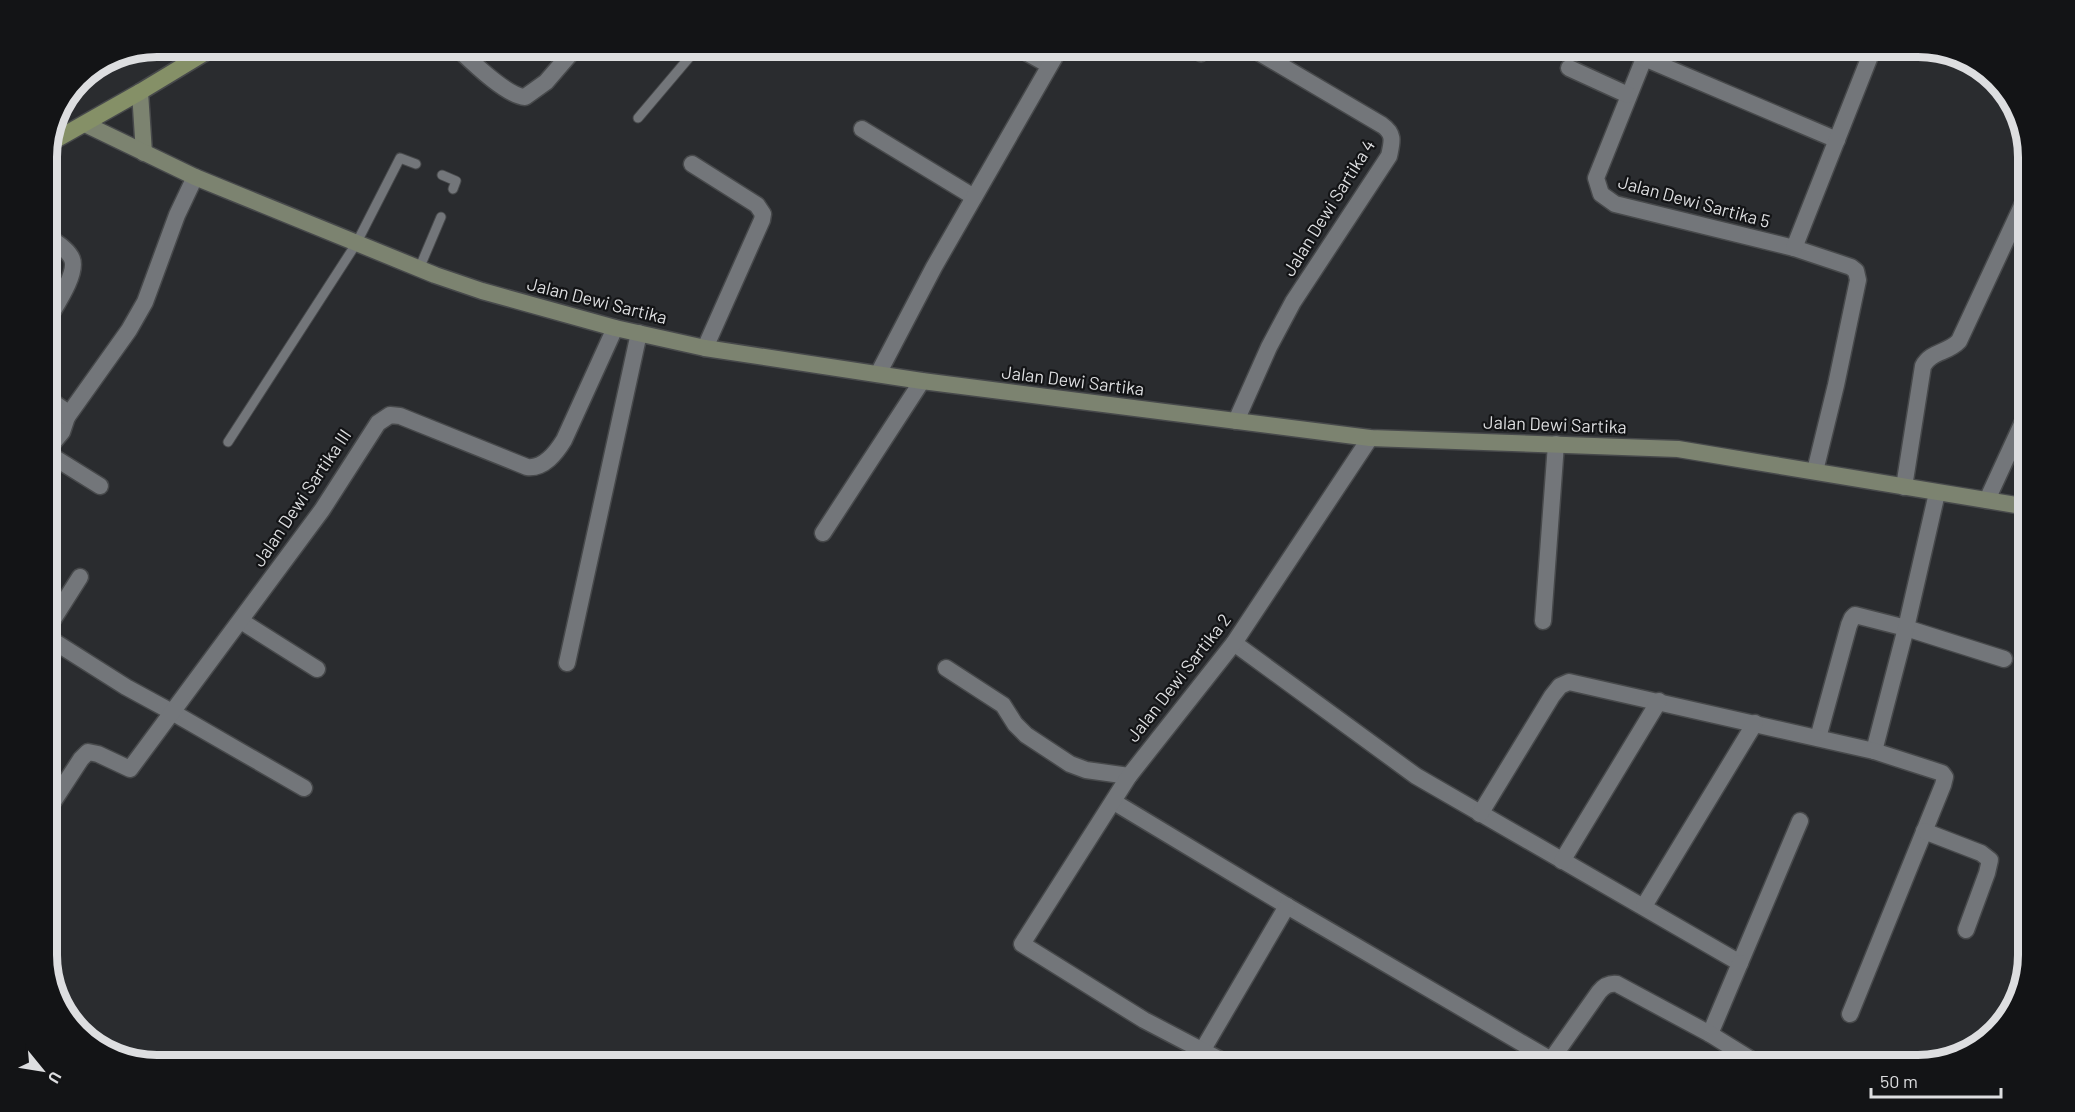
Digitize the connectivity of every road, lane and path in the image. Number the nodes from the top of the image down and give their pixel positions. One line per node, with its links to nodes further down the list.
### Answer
1 (198, 57): 13 (main road)
2 (468, 57): 3 (street)
3 (568, 57)
4 (690, 57): 15 (lane)
5 (1035, 57): 11 (street)
6 (1054, 57): 11 (street)
7 (1267, 57): 41 (street, Jalan Dewi Sartika 4)
8 (1645, 57): 14 (street, Jalan Dewi Sartika 5)
9 (1658, 57): 19 (street)
10 (1870, 57): 19 (street)
11 (1049, 65): 26 (street)
12 (1569, 68): 14 (street)
13 (141, 92): 16 (main road); 20 (main road)
14 (1628, 95): 31 (street, Jalan Dewi Sartika 5)
15 (638, 118)
16 (85, 124): 18 (main road); 20 (main road, Jalan Dewi Sartika)
17 (862, 129): 26 (street)
18 (59, 138)
19 (1837, 140): 31 (street)
20 (144, 153): 24 (main road, Jalan Dewi Sartika)
21 (416, 164): 30 (lane)
22 (692, 164): 36 (street)
23 (442, 175): 25 (lane)
24 (195, 177): 30 (main road, Jalan Dewi Sartika); 40 (street)
25 (453, 189)
26 (975, 196): 37 (street)
27 (2018, 214): 50 (street)
28 (441, 217): 32 (lane)
29 (57, 244): 33 (street)
30 (356, 244): 32 (main road, Jalan Dewi Sartika); 45 (lane)
31 (1794, 248): 48 (street, Jalan Dewi Sartika 5)
32 (419, 269): 34 (main road, Jalan Dewi Sartika)
33 (57, 302)
34 (615, 328): 35 (main road, Jalan Dewi Sartika); 57 (street, Jalan Dewi Sartika III)
35 (639, 333): 36 (main road, Jalan Dewi Sartika); 63 (street)
36 (705, 348): 37 (main road, Jalan Dewi Sartika)
37 (878, 374): 38 (main road, Jalan Dewi Sartika)
38 (922, 381): 41 (main road, Jalan Dewi Sartika); 54 (street)
39 (57, 405): 40 (street)
40 (67, 417): 43 (street)
41 (1236, 421): 44 (main road, Jalan Dewi Sartika)
42 (2018, 433): 52 (street)
43 (57, 438)
44 (1370, 438): 46 (main road, Jalan Dewi Sartika); 61 (street, Jalan Dewi Sartika 2)
45 (228, 442)
46 (1556, 444): 48 (main road, Jalan Dewi Sartika); 58 (street)
47 (57, 458): 49 (street)
48 (1815, 471): 50 (main road, Jalan Dewi Sartika)
49 (100, 486)
50 (1904, 486): 51 (main road, Jalan Dewi Sartika)
51 (1937, 493): 52 (main road, Jalan Dewi Sartika); 59 (street)
52 (1987, 501): 53 (main road, Jalan Dewi Sartika)
53 (2018, 506)
54 (823, 533)
55 (80, 577): 56 (street)
56 (57, 613)
57 (241, 621): 65 (street); 67 (street, Jalan Dewi Sartika III)
58 (1543, 621)
59 (1906, 628): 62 (street); 69 (street); 70 (street)
60 (57, 643): 67 (street)
61 (1234, 643): 71 (street, Jalan Dewi Sartika 2); 75 (street)
62 (2004, 658)
63 (567, 663)
64 (946, 668): 71 (street)
65 (317, 669)
66 (1659, 701): 68 (street); 75 (street); 78 (street)
67 (172, 712): 72 (street); 73 (street, Jalan Dewi Sartika III)
68 (1755, 723): 69 (street); 80 (street)
69 (1818, 738): 70 (street)
70 (1874, 751): 77 (street)
71 (1129, 776): 74 (street, Jalan Dewi Sartika 2)
72 (304, 788)
73 (57, 796)
74 (1114, 802): 79 (street); 85 (street, Jalan Dewi Sartika 2)
75 (1480, 814): 78 (street)
76 (1800, 821): 82 (street)
77 (1924, 831): 81 (street); 83 (street)
78 (1562, 861): 80 (street)
79 (1287, 906): 85 (street); 87 (street)
80 (1644, 906): 82 (street)
81 (1966, 930)
82 (1740, 963): 84 (street)
83 (1850, 1014)
84 (1710, 1034): 88 (street); 89 (street)
85 (1202, 1051): 86 (street)
86 (1210, 1055)
87 (1537, 1055)
88 (1555, 1055)
89 (1744, 1055)

